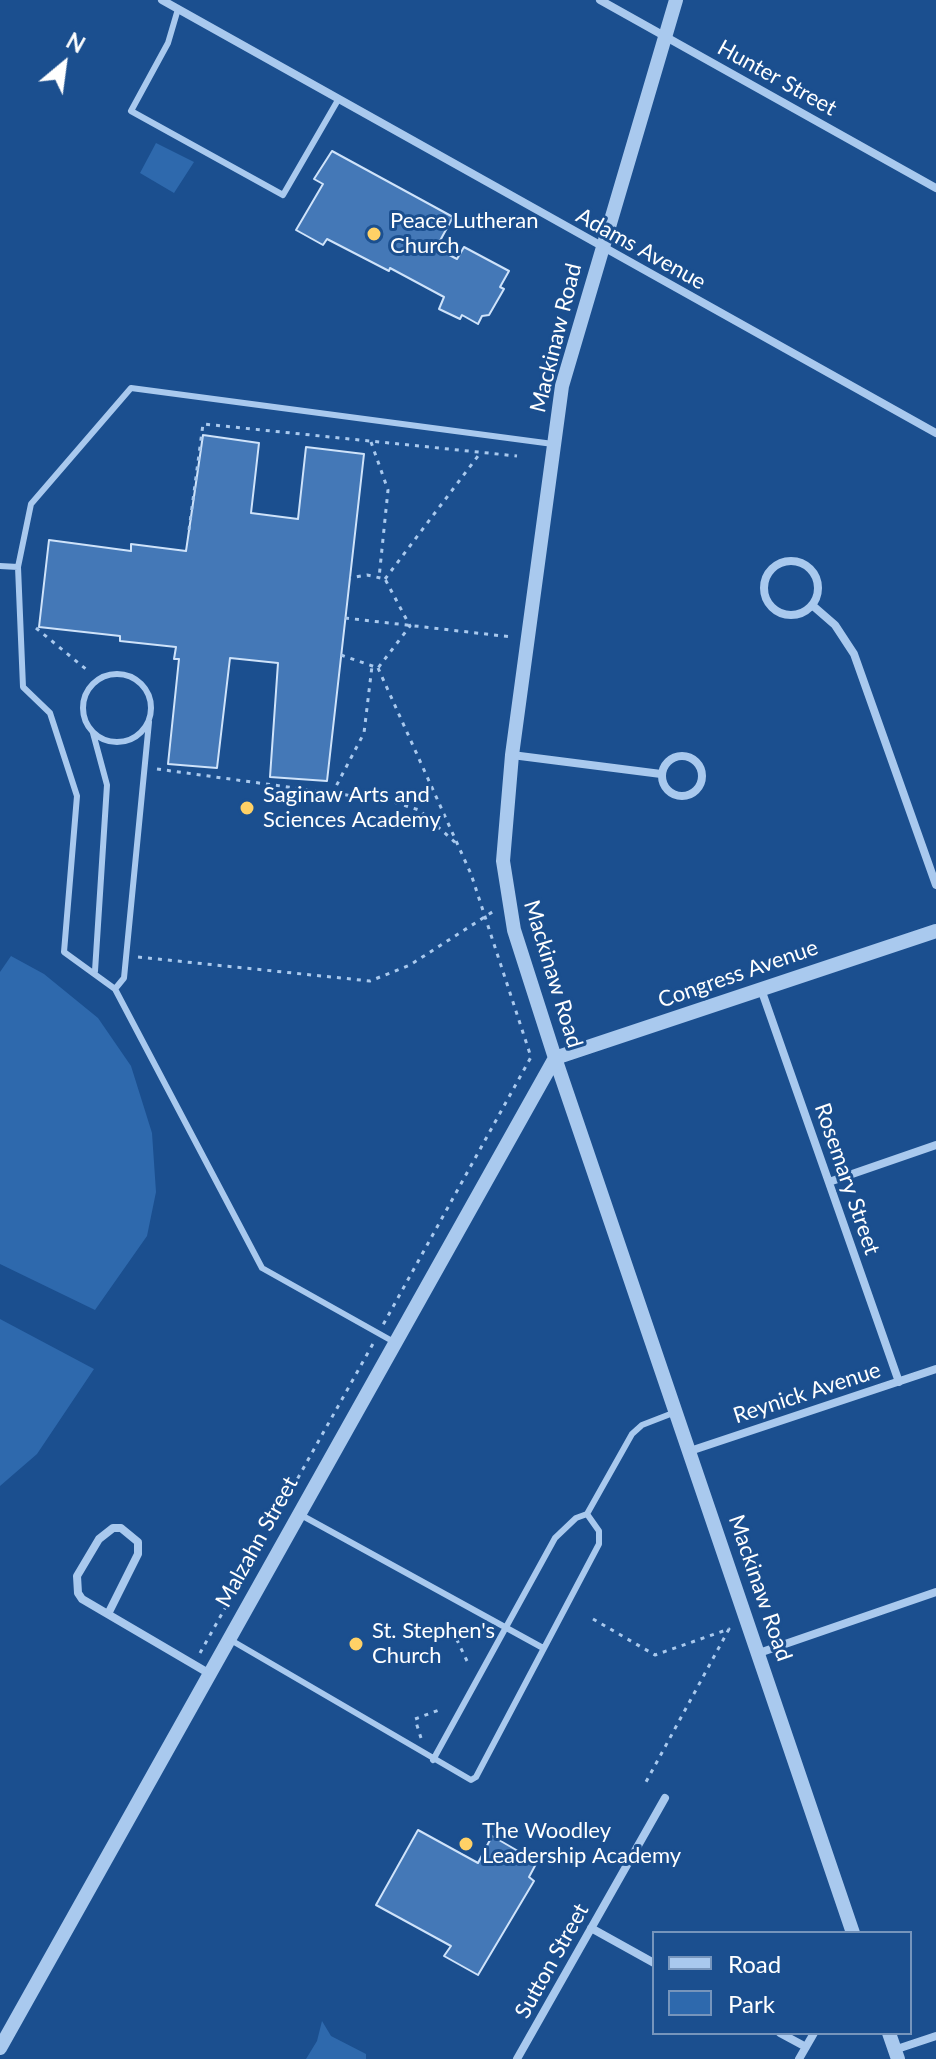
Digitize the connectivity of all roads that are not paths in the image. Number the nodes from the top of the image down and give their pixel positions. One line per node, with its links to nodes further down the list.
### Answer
1 (162, 0): 5 (street, Adams Avenue)
2 (184, 0): 5 (street)
3 (600, 0): 6 (street, Hunter Street)
4 (676, 0): 6 (street, Mackinaw Road)
5 (178, 9): 7 (street, Adams Avenue); 7 (lane)
6 (665, 36): 8 (street, Hunter Street); 9 (street, Mackinaw Road)
7 (338, 100): 9 (street, Adams Avenue)
8 (936, 188)
9 (601, 248): 10 (street, Adams Avenue); 11 (street, Mackinaw Road)
10 (936, 433)
11 (553, 444): 13 (lane); 17 (street, Mackinaw Road)
12 (0, 566): 13 (lane)
13 (18, 567): 21 (lane)
14 (812, 605): 14 (street); 19 (street)
15 (149, 722): 16 (lane); 16 (lane); 22 (lane)
16 (93, 733): 21 (lane)
17 (512, 755): 18 (street); 24 (street, Mackinaw Road)
18 (661, 774): 18 (street)
19 (936, 885)
20 (936, 931): 23 (street, Congress Avenue)
21 (95, 971): 22 (lane)
22 (115, 989): 27 (lane)
23 (761, 989): 24 (street, Congress Avenue); 26 (street, Rosemary Street)
24 (555, 1058): 27 (street, Malzahn Street); 30 (street, Mackinaw Road)
25 (936, 1145): 26 (street)
26 (829, 1182): 29 (street, Rosemary Street)
27 (394, 1342): 32 (street, Malzahn Street)
28 (936, 1369): 29 (street, Reynick Avenue)
29 (899, 1382): 31 (street, Reynick Avenue)
30 (676, 1412): 31 (street, Mackinaw Road); 33 (lane)
31 (690, 1451): 39 (street, Mackinaw Road)
32 (298, 1514): 36 (lane); 37 (street, Malzahn Street)
33 (587, 1514): 36 (lane); 38 (lane)
34 (936, 1592): 39 (street)
35 (108, 1614): 35 (street); 40 (street)
36 (505, 1627): 38 (lane); 41 (lane)
37 (229, 1639): 40 (street, Malzahn Street); 41 (lane)
38 (543, 1648): 41 (lane)
39 (759, 1653): 44 (street, Mackinaw Road)
40 (210, 1674): 51 (street, Malzahn Street)
41 (433, 1760)
42 (665, 1798): 43 (street, Sutton Street)
43 (591, 1928): 45 (street); 53 (street, Sutton Street)
44 (852, 1931)
45 (652, 1962)
46 (784, 2035): 50 (street)
47 (813, 2035): 50 (street)
48 (890, 2035): 52 (street)
49 (936, 2036): 52 (street)
50 (806, 2047): 54 (street)
51 (0, 2048)
52 (896, 2054)
53 (517, 2059)
54 (799, 2059)

